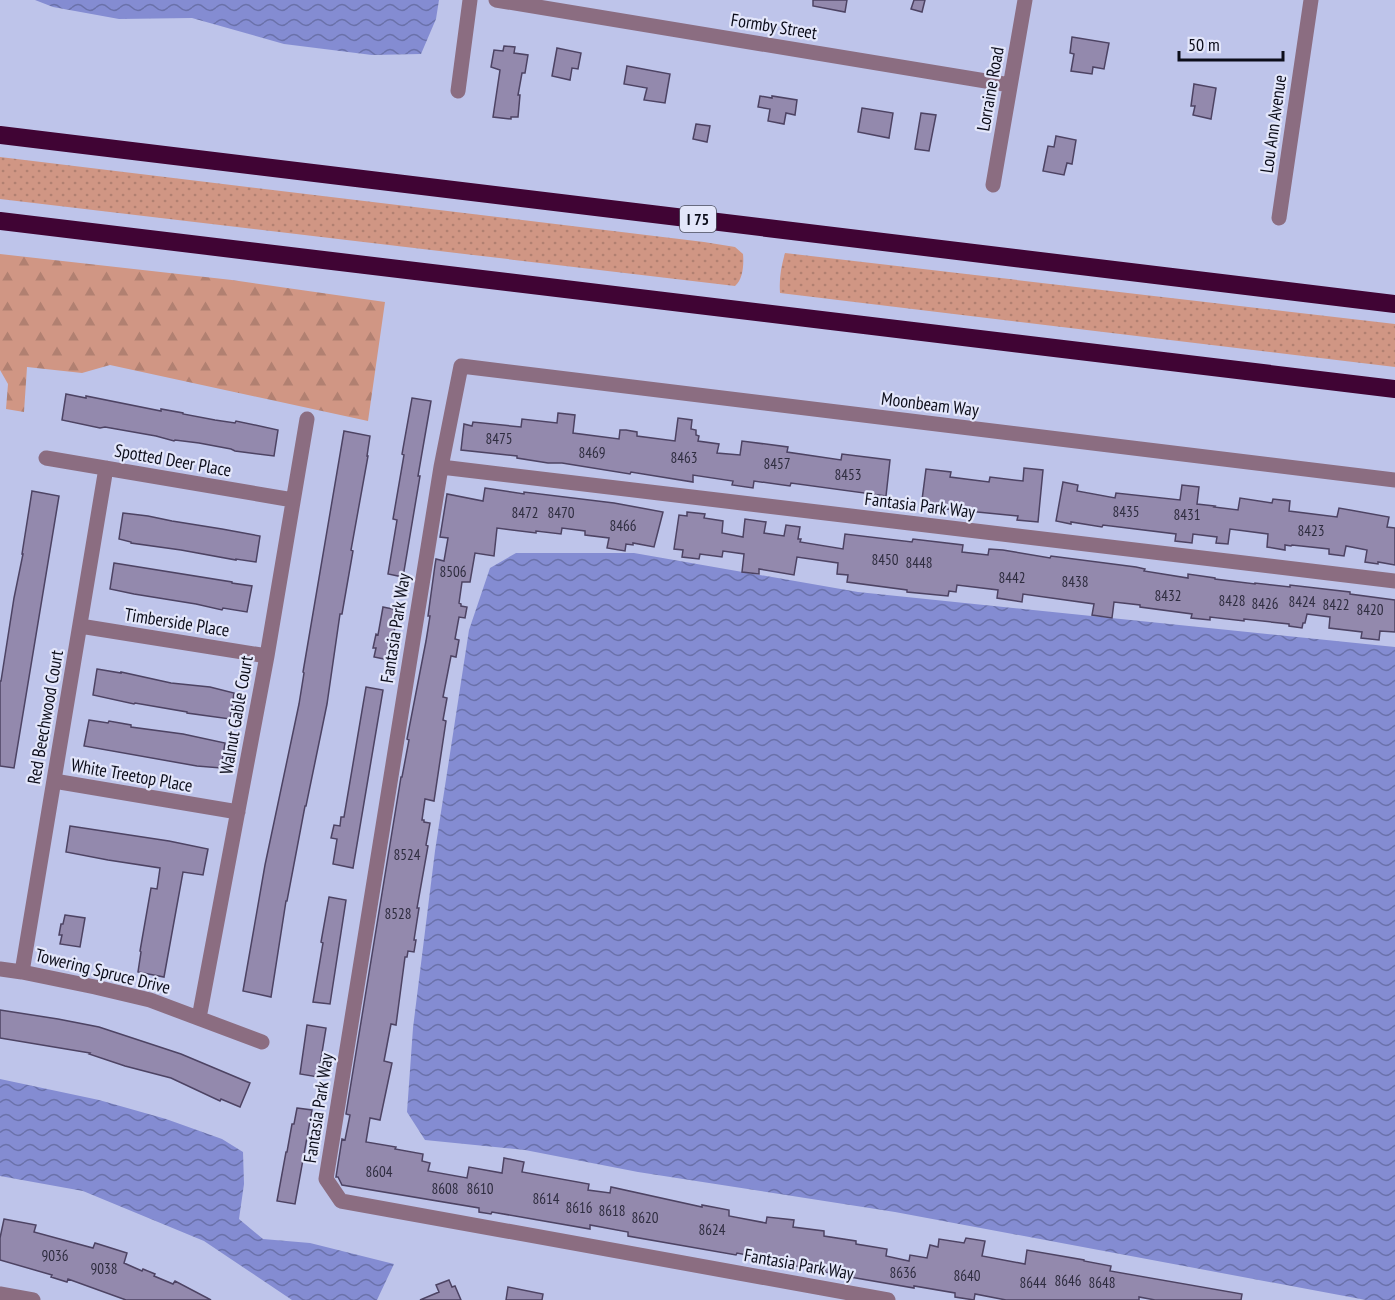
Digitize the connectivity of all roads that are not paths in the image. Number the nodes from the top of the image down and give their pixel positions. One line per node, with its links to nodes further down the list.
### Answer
1 (470, 0): 6 (street)
2 (496, 0): 5 (street, Formby Street)
3 (1025, 0): 5 (street, Lorraine Road)
4 (1311, 0): 9 (street, Lou Ann Avenue)
5 (1010, 85): 8 (street, Lorraine Road)
6 (458, 91)
7 (0, 135): 11 (highway, I 75)
8 (993, 185)
9 (1279, 218)
10 (0, 221): 13 (highway)
11 (1395, 304)
12 (461, 366): 16 (street, Fantasia Park Way); 18 (street, Moonbeam Way)
13 (1395, 389)
14 (307, 419): 19 (street, Walnut Gable Court)
15 (46, 458): 17 (street, Spotted Deer Place)
16 (441, 467): 20 (street, Fantasia Park Way); 31 (street, Fantasia Park Way)
17 (106, 468): 19 (street, Spotted Deer Place); 21 (street, Red Beechwood Court)
18 (1395, 480)
19 (293, 500): 22 (street, Walnut Gable Court)
20 (1395, 581)
21 (80, 626): 22 (street, Timberside Place); 23 (street, Red Beechwood Court)
22 (267, 656): 24 (street, Walnut Gable Court)
23 (54, 781): 24 (street, White Treetop Place); 26 (street, Red Beechwood Court)
24 (238, 812): 27 (street, Walnut Gable Court)
25 (0, 969): 26 (street, Towering Spruce Drive)
26 (22, 972): 27 (street, Towering Spruce Drive)
27 (199, 1018): 28 (street, Towering Spruce Drive)
28 (262, 1042)
29 (0, 1294): 30 (street)
30 (33, 1300)
31 (888, 1300)

